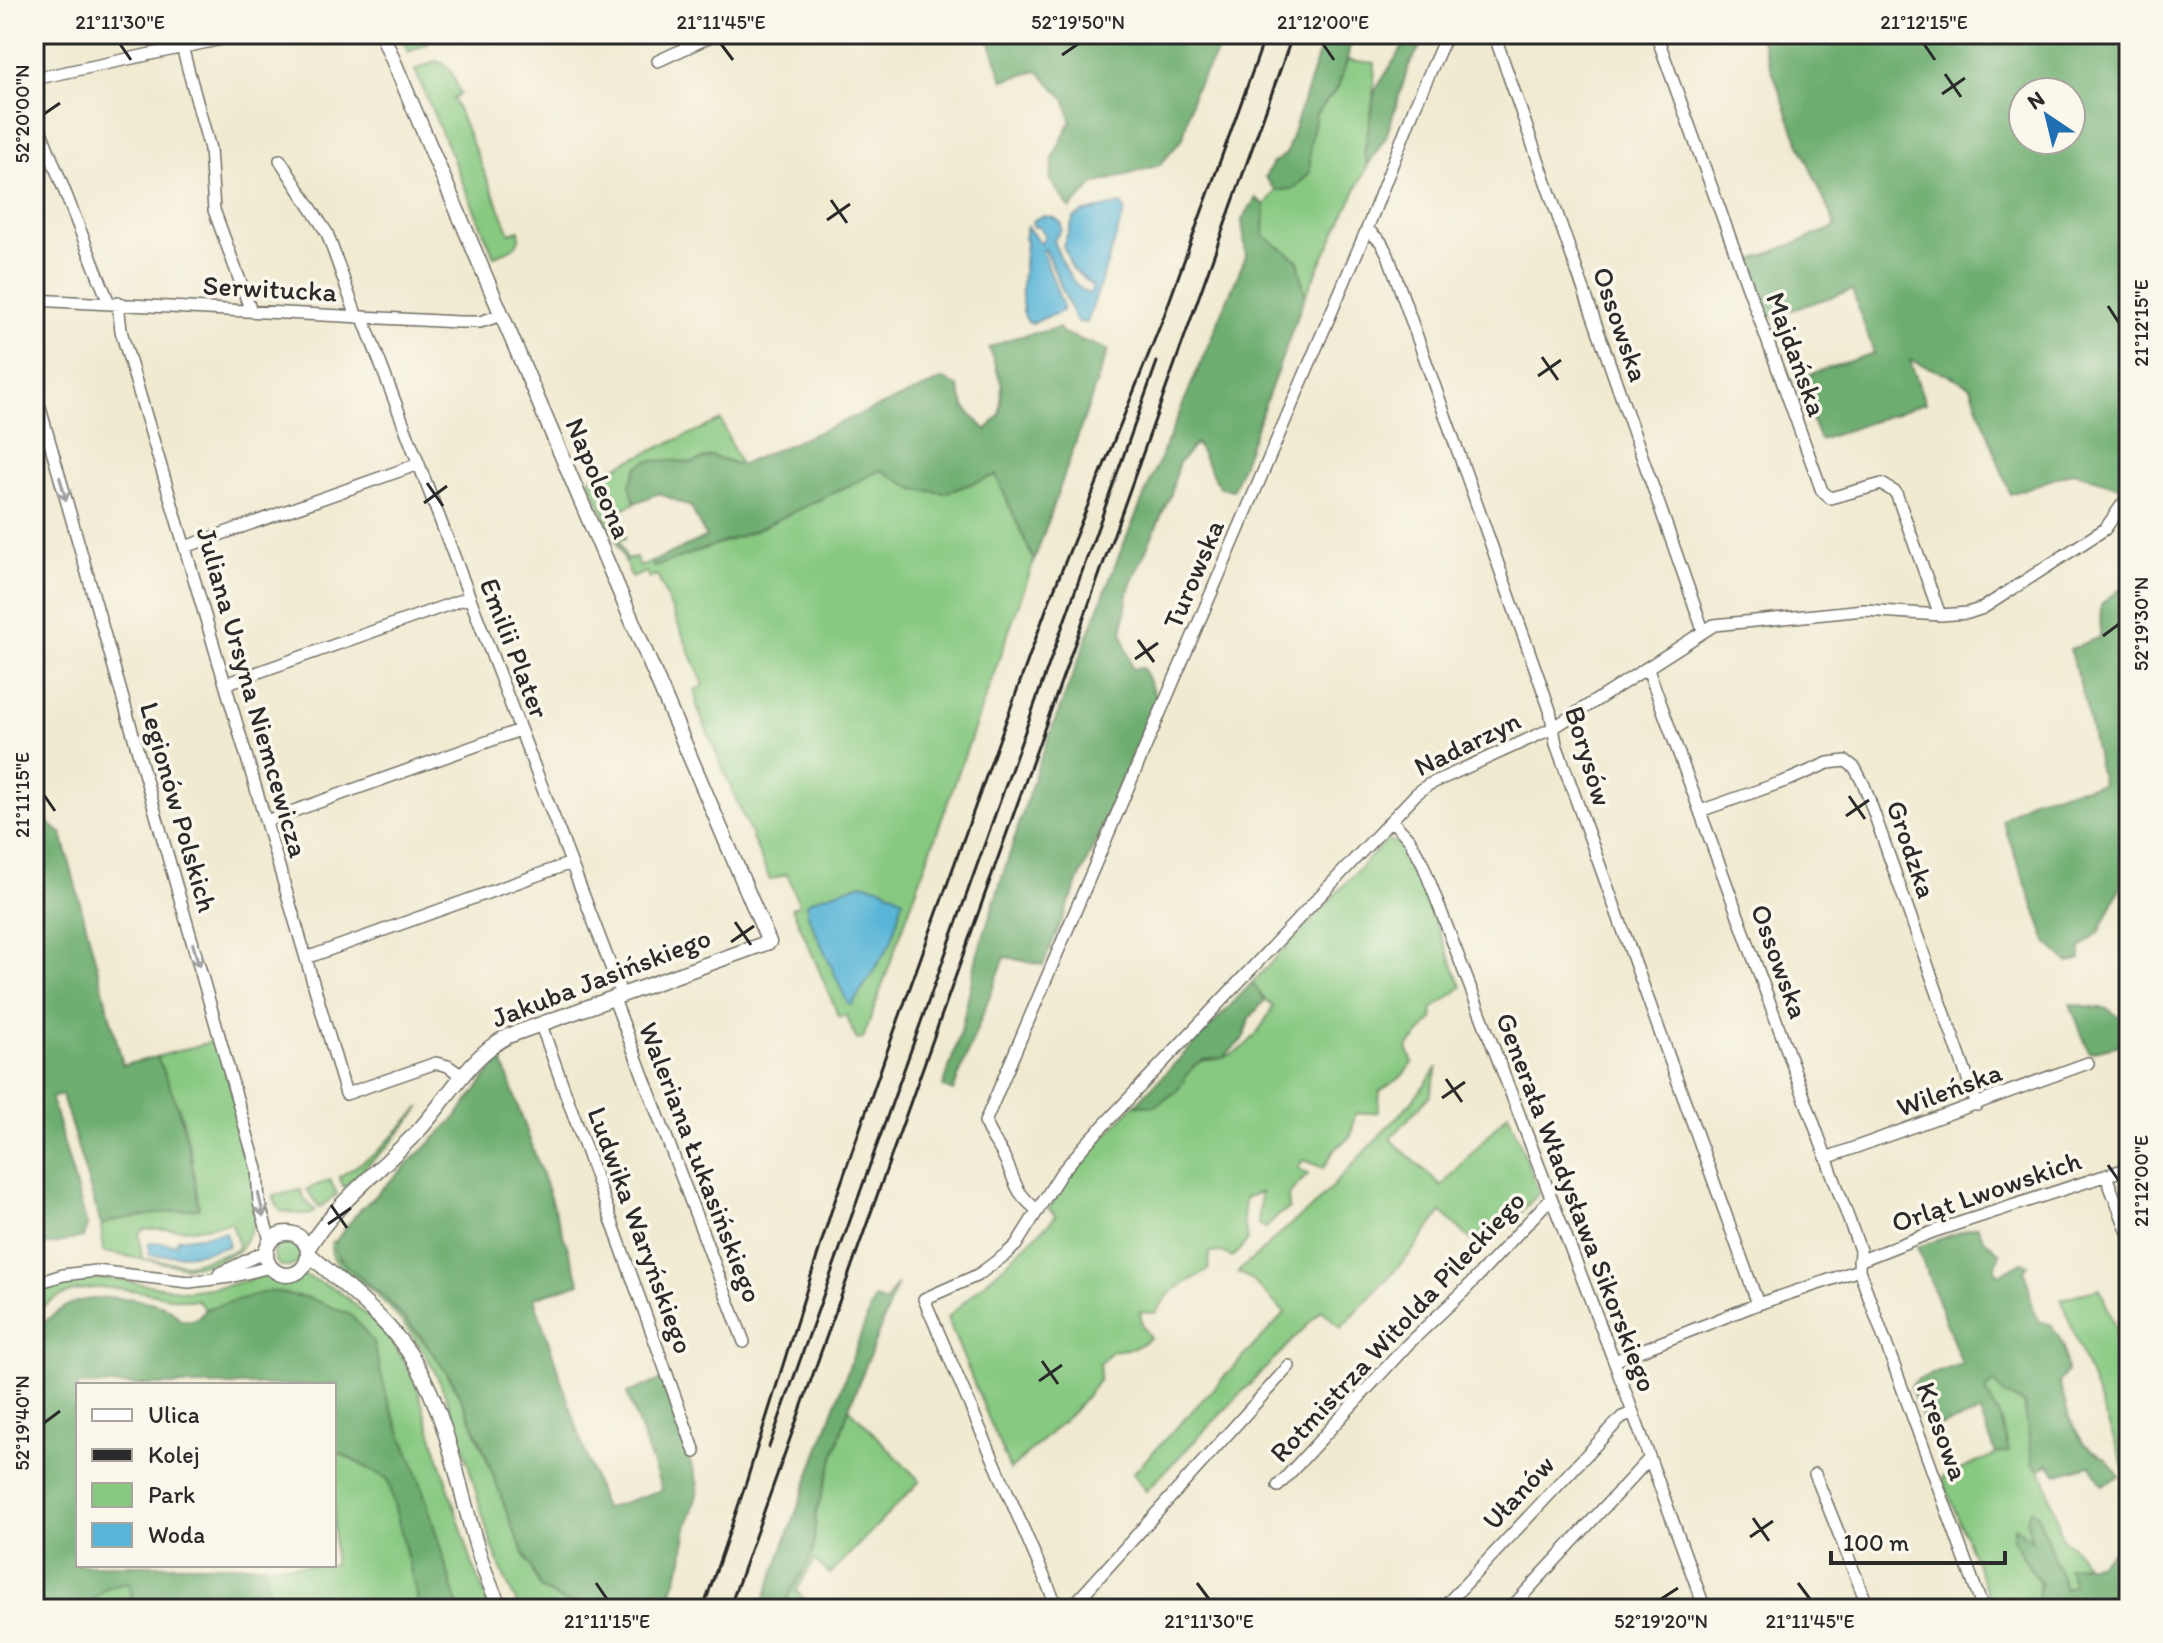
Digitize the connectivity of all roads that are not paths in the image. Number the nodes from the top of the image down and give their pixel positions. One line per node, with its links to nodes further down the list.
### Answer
1 (245, 34): 7 (street)
2 (382, 34): 16 (street, Napoleona)
3 (716, 34): 8 (street)
4 (1447, 34): 12 (street, Turowska)
5 (1494, 34): 24 (street, Ossowska)
6 (1656, 34): 23 (street, Majdańska)
7 (182, 47): 9 (street); 15 (street)
8 (658, 61)
9 (34, 79)
10 (34, 114): 14 (street, Juliana Ursyna Niemcewicza)
11 (280, 160): 17 (street, Emilii Plater)
12 (1367, 229): 27 (street, Borysów); 45 (street, Turowska)
13 (34, 300): 14 (street, Serwitucka)
14 (113, 303): 15 (street, Serwitucka); 21 (street, Juliana Ursyna Niemcewicza)
15 (251, 311): 17 (street, Serwitucka)
16 (502, 315): 17 (street, Serwitucka); 33 (street, Napoleona)
17 (360, 318): 19 (street, Emilii Plater)
18 (34, 387): 48 (street, Legionów Polskich, one-way to 48)
19 (419, 464): 21 (street); 22 (street, Emilii Plater)
20 (2129, 495): 23 (street, Nadarzyn)
21 (185, 547): 26 (street, Juliana Ursyna Niemcewicza)
22 (470, 597): 26 (street); 28 (street, Emilii Plater)
23 (1940, 615): 24 (street, Nadarzyn)
24 (1703, 630): 25 (street, Nadarzyn)
25 (1648, 669): 27 (street, Nadarzyn); 29 (street, Ossowska)
26 (225, 684): 31 (street, Juliana Ursyna Niemcewicza)
27 (1553, 728): 30 (street, Nadarzyn); 56 (street, Borysów)
28 (520, 730): 31 (street); 32 (street, Emilii Plater)
29 (1700, 811): 39 (street, Grodzka); 40 (street, Ossowska)
30 (1391, 820): 43 (street, Generała Władysława Sikorskiego); 45 (street, Nadarzyn)
31 (266, 821): 34 (street, Juliana Ursyna Niemcewicza)
32 (571, 863): 34 (street); 35 (street, Emilii Plater)
33 (769, 942): 35 (street, Jakuba Jasińskiego)
34 (306, 958): 38 (street, Juliana Ursyna Niemcewicza)
35 (618, 997): 36 (street, Jakuba Jasińskiego); 57 (street, Waleriana Łukasińskiego)
36 (541, 1025): 38 (street, Jakuba Jasińskiego); 61 (street, Ludwika Waryńskiego)
37 (2088, 1063): 39 (street, Wileńska)
38 (462, 1076): 44 (street, Jakuba Jasińskiego)
39 (1977, 1105): 40 (street, Wileńska)
40 (1826, 1158): 50 (street, Ossowska)
41 (2129, 1168): 42 (street, Orląt Lwowskich)
42 (2106, 1176): 47 (street); 50 (street, Orląt Lwowskich)
43 (1550, 1199): 58 (street, Generała Władysława Sikorskiego); 64 (street, Rotmistrza Witolda Pileckiego)
44 (341, 1205): 46 (street, Jakuba Jasińskiego); 49 (street, Jakuba Jasińskiego)
45 (1038, 1211): 66 (street, Nadarzyn)
46 (297, 1235): 48 (street); 49 (street)
47 (2129, 1235)
48 (268, 1246): 51 (street); 53 (street)
49 (308, 1251): 52 (street); 55 (street)
50 (1859, 1266): 56 (street, Orląt Lwowskich); 72 (street, Kresowa)
51 (270, 1267): 52 (street); 53 (street)
52 (302, 1269): 55 (street)
53 (207, 1280): 54 (street)
54 (34, 1284)
55 (344, 1286): 65 (street)
56 (1758, 1304): 58 (street, Orląt Lwowskich)
57 (744, 1342)
58 (1614, 1361): 60 (street, Generała Władysława Sikorskiego)
59 (1289, 1366): 67 (street)
60 (1632, 1413): 62 (street, Generała Władysława Sikorskiego); 68 (street, Ułanów)
61 (695, 1452)
62 (1649, 1459): 69 (street); 70 (street, Generała Władysława Sikorskiego)
63 (1815, 1474): 71 (street)
64 (1278, 1486)
65 (501, 1609)
66 (1058, 1609)
67 (1070, 1609)
68 (1442, 1609)
69 (1510, 1609)
70 (1705, 1609)
71 (1869, 1609)
72 (1983, 1609)

